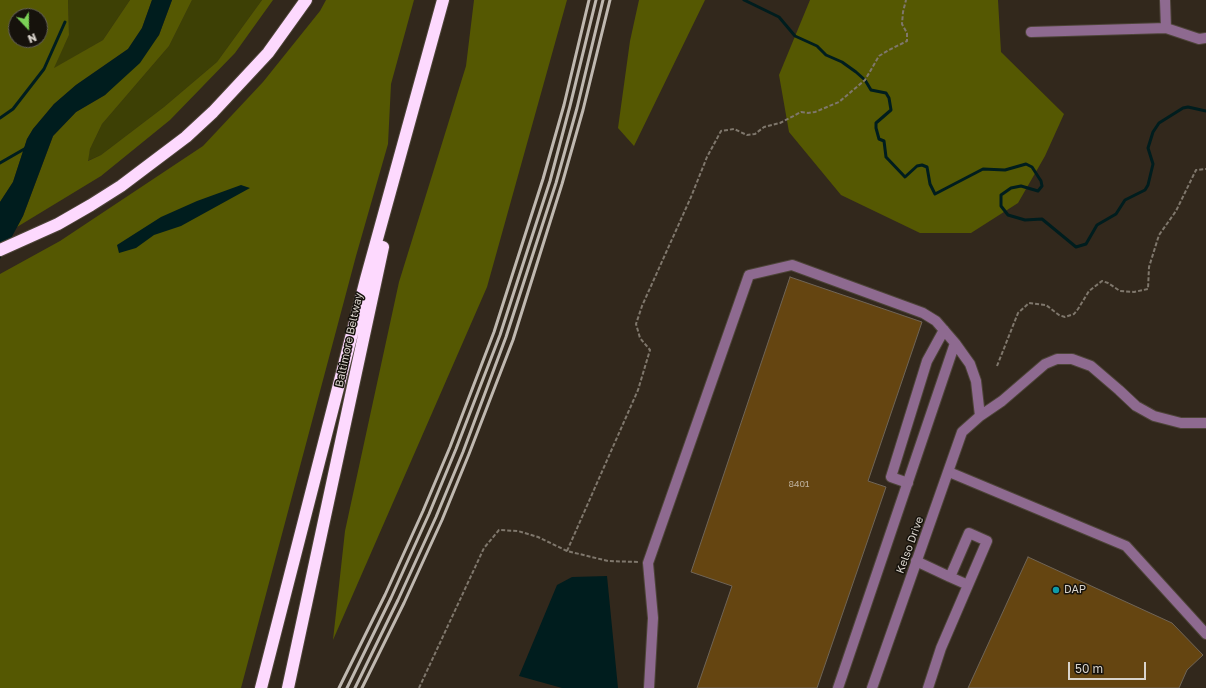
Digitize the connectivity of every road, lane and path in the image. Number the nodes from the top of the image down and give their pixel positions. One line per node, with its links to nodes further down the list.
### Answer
1 (306, 0): 9 (highway)
2 (443, 0): 23 (highway); 24 (highway, Baltimore Beltway)
3 (906, 0): 17 (path)
4 (1165, 0): 5 (street)
5 (1166, 28): 6 (street); 7 (street)
6 (1031, 32)
7 (1206, 38)
8 (1206, 169): 12 (path)
9 (0, 250)
10 (944, 330): 11 (street); 16 (street); 19 (street)
11 (955, 343): 13 (street); 16 (street)
12 (997, 366)
13 (980, 416): 14 (street, Kelso Drive); 15 (street, Kelso Drive)
14 (1206, 423)
15 (949, 472): 18 (street, Kelso Drive); 22 (street)
16 (908, 483): 27 (street)
17 (567, 551): 19 (path); 25 (path)
18 (916, 562): 20 (street); 28 (street, Kelso Drive)
19 (648, 563): 26 (street)
20 (950, 576): 21 (street); 21 (street)
21 (968, 585): 29 (street)
22 (1206, 634)
23 (261, 688)
24 (288, 688)
25 (419, 688)
26 (649, 688)
27 (838, 688)
28 (872, 688)
29 (928, 688)

